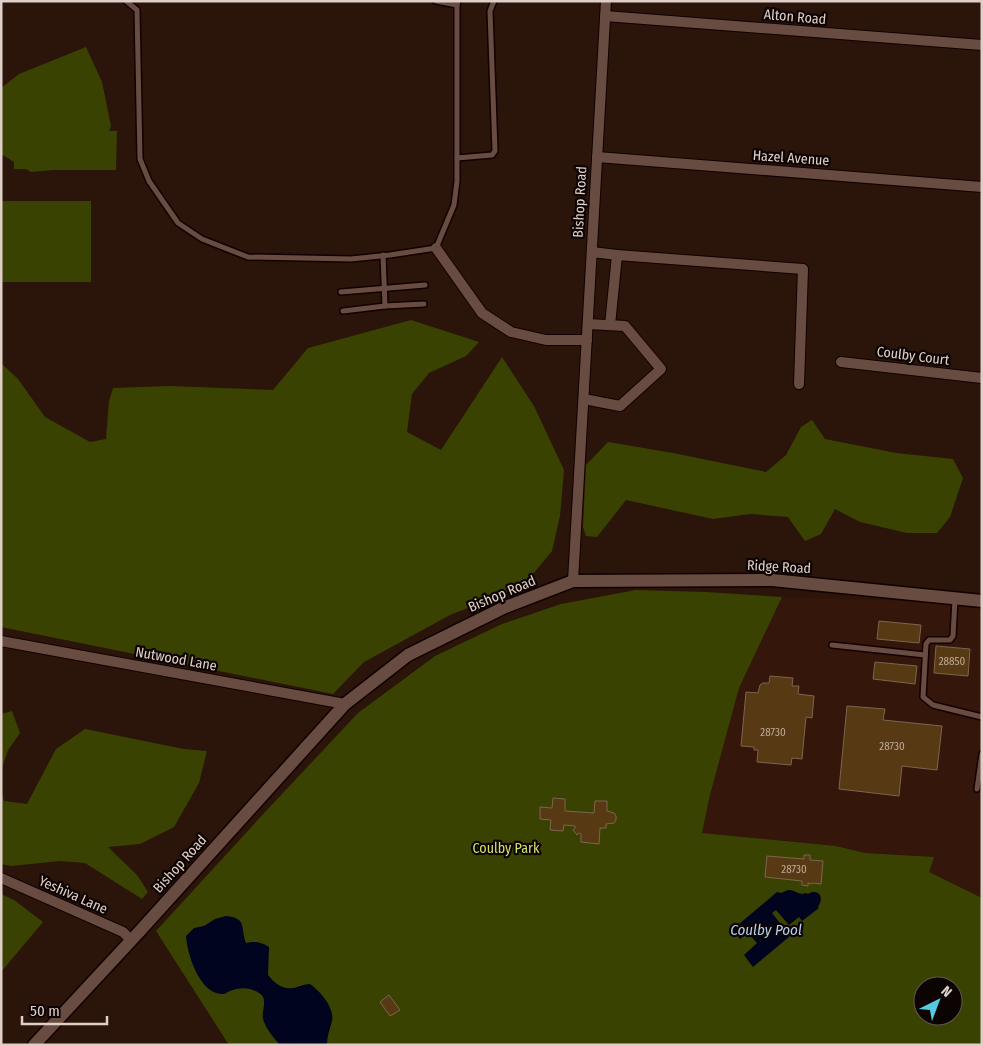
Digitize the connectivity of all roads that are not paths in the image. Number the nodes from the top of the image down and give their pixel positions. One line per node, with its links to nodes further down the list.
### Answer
1 (126, 1): 13 (lane)
2 (436, 1): 5 (lane)
3 (494, 1): 9 (lane)
4 (606, 1): 6 (street, Bishop Road)
5 (458, 3): 9 (lane)
6 (605, 16): 7 (street, Alton Road); 8 (street, Bishop Road)
7 (982, 45)
8 (597, 157): 10 (street, Hazel Avenue); 12 (street, Bishop Road)
9 (457, 158): 11 (lane)
10 (982, 187)
11 (436, 248): 13 (lane); 23 (street)
12 (592, 252): 14 (street); 21 (street, Bishop Road)
13 (383, 255): 16 (lane)
14 (617, 255): 22 (street); 26 (street)
15 (426, 285): 16 (lane)
16 (384, 288): 17 (lane); 19 (lane)
17 (341, 292)
18 (424, 304): 19 (lane)
19 (385, 306): 20 (lane)
20 (343, 311)
21 (588, 324): 22 (street); 23 (street, Bishop Road)
22 (610, 325): 27 (street)
23 (587, 340): 27 (street, Bishop Road)
24 (841, 362): 25 (street, Coulby Court)
25 (982, 378)
26 (799, 384)
27 (584, 399): 28 (street, Bishop Road)
28 (573, 581): 29 (main road, Ridge Road); 34 (main road, Bishop Road)
29 (955, 598): 30 (main road, Ridge Road); 33 (lane)
30 (982, 601)
31 (1, 641): 34 (street, Nutwood Lane)
32 (832, 645): 33 (lane)
33 (926, 655): 35 (lane)
34 (345, 704): 39 (main road, Bishop Road)
35 (982, 716)
36 (982, 754): 37 (lane)
37 (977, 789)
38 (1, 878): 39 (street, Yeshiva Lane)
39 (131, 940): 40 (main road, Bishop Road)
40 (41, 1042)

